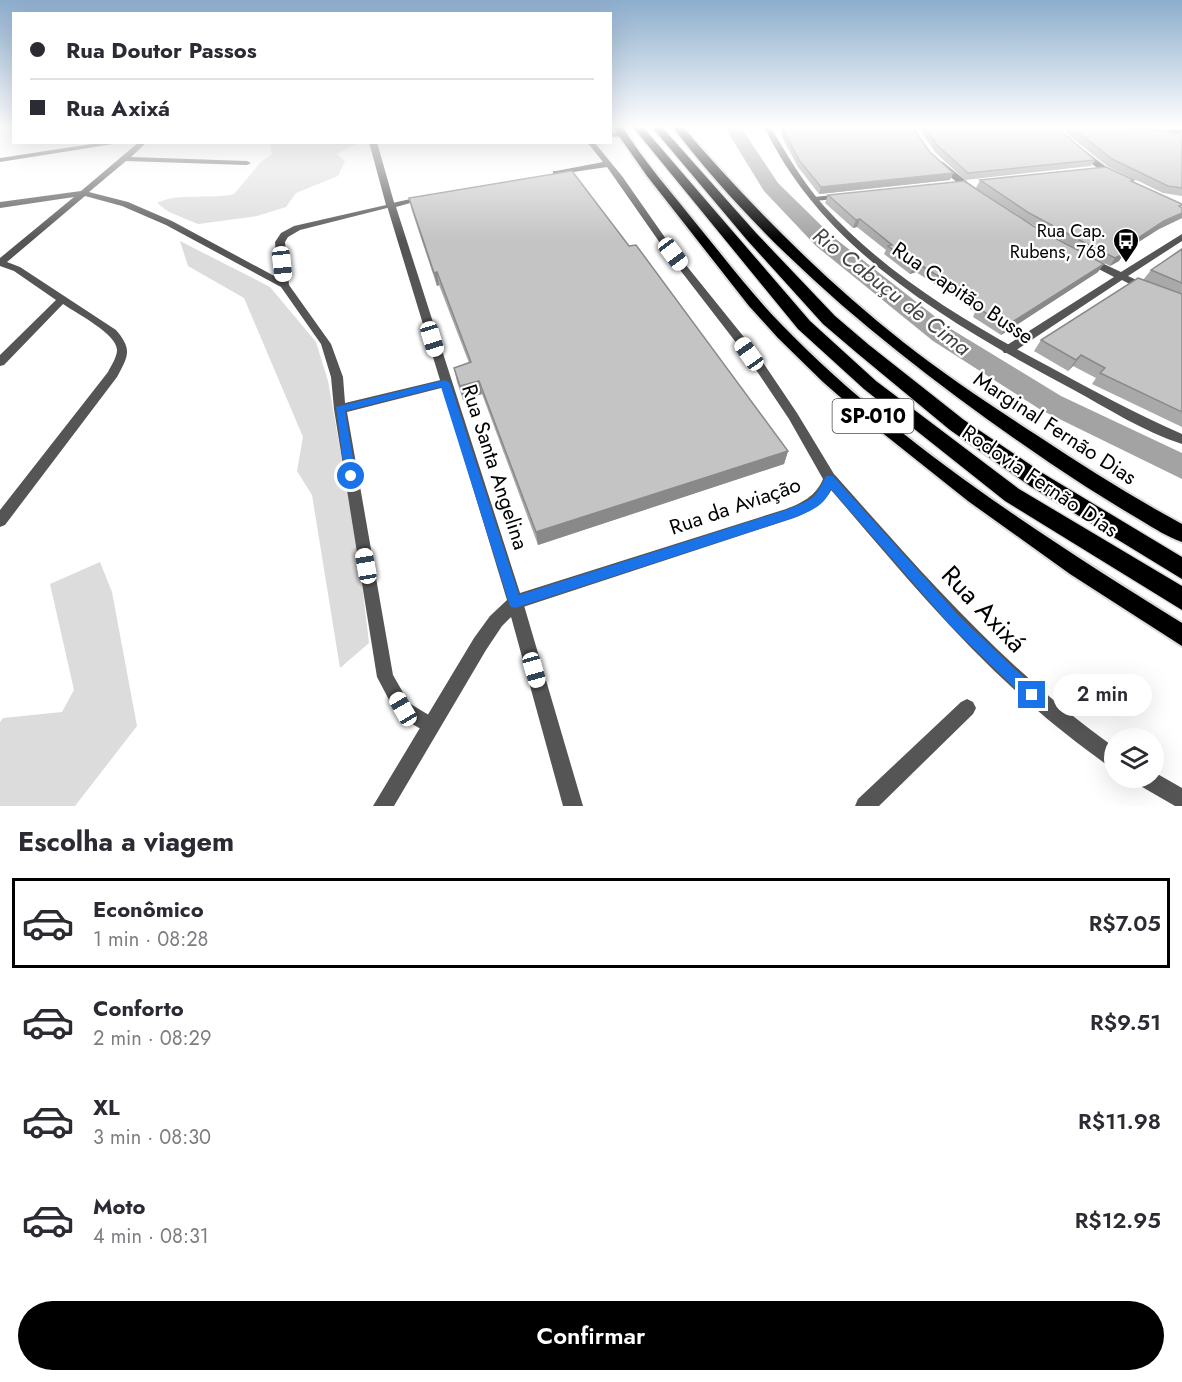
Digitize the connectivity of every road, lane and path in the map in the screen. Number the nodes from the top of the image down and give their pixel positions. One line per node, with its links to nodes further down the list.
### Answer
1 (118, 164): 18 (street)
2 (379, 164): 24 (street, Rua Santa Angelina)
3 (608, 164): 13 (street); 37 (street, Rua da Aviação)
4 (646, 164): 44 (highway, SP-010)
5 (653, 164): 42 (highway, Rodovia Fernão Dias / SP-010)
6 (689, 164): 41 (highway, Rodovia Fernão Dias / SP-010)
7 (710, 164): 40 (highway, Marginal Fernão Dias)
8 (790, 164): 22 (street, Rua Capitão Busse)
9 (940, 164): 16 (street)
10 (1095, 164): 11 (street)
11 (1103, 170): 12 (street); 14 (street)
12 (1092, 171)
13 (551, 174)
14 (1119, 178)
15 (976, 183): 16 (street)
16 (964, 184): 17 (street); 21 (street)
17 (953, 186)
18 (83, 193): 23 (street); 27 (street); 29 (street)
19 (438, 195): 24 (street)
20 (849, 196): 22 (street)
21 (982, 197)
22 (814, 199): 32 (street, Rua Capitão Busse)
23 (0, 205)
24 (392, 206): 29 (street); 34 (street, Rua Santa Angelina)
25 (1182, 237): 28 (street)
26 (1080, 256): 28 (street)
27 (1, 262): 31 (street)
28 (1120, 277): 30 (street); 32 (street)
29 (284, 285): 35 (street)
30 (1151, 290)
31 (62, 300): 33 (street); 38 (street)
32 (1008, 350): 36 (street, Rua Capitão Busse)
33 (0, 362)
34 (445, 383): 35 (street); 43 (street, Rua Santa Angelina)
35 (340, 409): 46 (street)
36 (1182, 439)
37 (830, 479): 43 (street, Rua da Aviação); 47 (street, Rua Axixá)
38 (5, 506): 39 (street)
39 (0, 520)
40 (1182, 534)
41 (1182, 569)
42 (1182, 599)
43 (515, 602): 46 (street, Rua da Aviação); 51 (street, Rua Santa Angelina)
44 (1182, 635)
45 (967, 708): 52 (street)
46 (430, 726): 50 (street, Rua da Aviação)
47 (1104, 751)
48 (1163, 788): 49 (street)
49 (1182, 799)
50 (383, 806)
51 (573, 806)
52 (865, 806)

